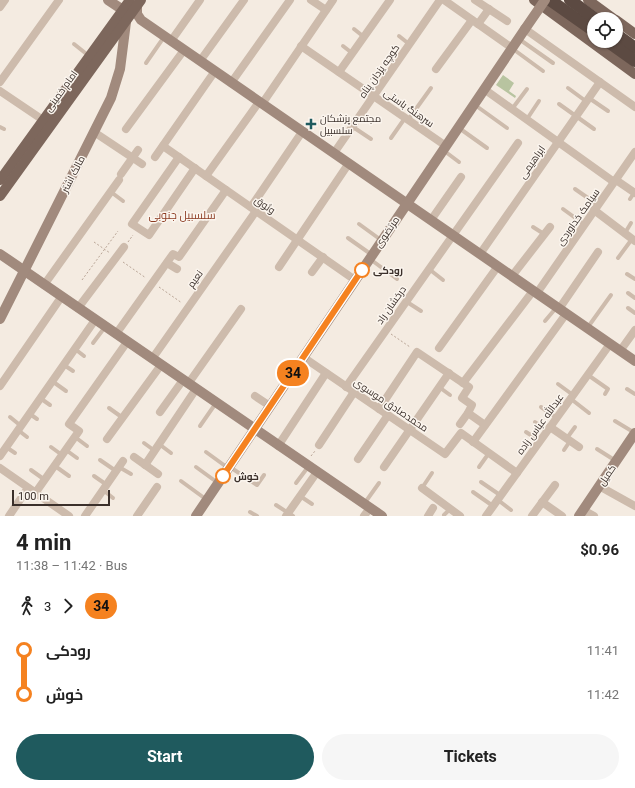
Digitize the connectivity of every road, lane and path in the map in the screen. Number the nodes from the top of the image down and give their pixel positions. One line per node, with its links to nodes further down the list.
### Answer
1 (5, 0): 19 (street)
2 (59, 0): 57 (street)
3 (108, 0): 20 (main road)
4 (200, 0): 36 (street)
5 (244, 0): 48 (street)
6 (290, 0): 59 (street)
7 (311, 0): 21 (street)
8 (333, 0): 21 (street)
9 (390, 0): 34 (street)
10 (440, 0): 39 (street, کوچه یزدان پناه)
11 (444, 0): 26 (street)
12 (475, 0): 22 (street)
13 (534, 0): 56 (main road)
14 (545, 0): 30 (main road, مرتضوی, bridge)
15 (550, 0): 28 (highway)
16 (570, 0): 23 (highway)
17 (588, 0): 24 (main road)
18 (136, 2): 20 (main road, امام خمینی); 25 (main road, امام خمینی); 36 (main road)
19 (0, 8)
20 (123, 10): 47 (main road, امام خمینی)
21 (326, 10): 40 (street)
22 (489, 10): 26 (street); 27 (street)
23 (587, 12)
24 (604, 12)
25 (126, 22): 83 (main road, مالک اشتر); 85 (main road, امام خمینی)
26 (475, 22): 42 (street); 52 (street)
27 (506, 22)
28 (587, 26)
29 (623, 26): 32 (main road)
30 (525, 28): 35 (main road, مرتضوی); 58 (street)
31 (354, 29): 34 (lane)
32 (635, 34)
33 (399, 36): 39 (lane)
34 (364, 37): 46 (street)
35 (518, 38): 42 (main road, مرتضوی); 51 (lane)
36 (168, 39): 45 (main road); 50 (lane)
37 (623, 39): 44 (highway)
38 (74, 44): 47 (lane)
39 (410, 44): 65 (street, کوچه یزدان پناه)
40 (302, 46): 55 (street, سرهنگ باستی); 68 (street)
41 (343, 46): 46 (lane)
42 (512, 48): 53 (lane); 62 (main road, مرتضوی)
43 (617, 48): 49 (highway)
44 (635, 48)
45 (184, 50): 48 (main road); 81 (street)
46 (352, 53): 55 (street)
47 (90, 56): 76 (main road, امام خمینی)
48 (200, 61): 54 (main road)
49 (635, 61)
50 (146, 63)
51 (553, 63)
52 (436, 69)
53 (543, 70)
54 (215, 71): 59 (main road); 90 (street)
55 (339, 72): 65 (street, سرهنگ باستی)
56 (635, 74)
57 (0, 82)
58 (600, 82): 66 (street, ابراهیمی); 71 (street)
59 (231, 83): 68 (main road)
60 (431, 88): 75 (lane)
61 (568, 88): 66 (lane)
62 (484, 89): 69 (main road, مرتضوی); 72 (street)
63 (526, 89): 72 (lane)
64 (0, 90): 76 (street)
65 (374, 96): 75 (street, سرهنگ باستی); 78 (street, کوچه یزدان پناه)
66 (588, 100): 73 (lane); 74 (street, ابراهیمی)
67 (539, 101): 77 (lane)
68 (260, 103): 84 (main road); 103 (street)
69 (474, 104): 79 (main road, مرتضوی); 80 (lane)
70 (559, 104): 74 (lane)
71 (635, 107)
72 (512, 109): 77 (street)
73 (608, 111)
74 (576, 116): 82 (lane); 88 (street, ابراهیمی)
75 (406, 119): 86 (lane); 91 (street, سرهنگ باستی)
76 (43, 120): 85 (main road, امام خمینی)
77 (527, 120): 88 (street)
78 (353, 126): 87 (lane); 95 (street, کوچه یزدان پناه)
79 (458, 127): 91 (main road, مرتضوی); 92 (lane)
80 (507, 128)
81 (126, 129)
82 (594, 129)
83 (94, 132): 98 (street); 146 (main road, مالک اشتر)
84 (302, 132): 95 (main road); 115 (street, نعیم)
85 (36, 138): 105 (main road, امام خمینی); 111 (main road, امام خمینی)
86 (391, 138)
87 (371, 139)
88 (558, 142): 106 (street); 137 (street, ابراهیمی)
89 (518, 143): 127 (street, درخشان راد)
90 (163, 146): 96 (street); 97 (street, وثوق)
91 (444, 148): 99 (lane); 113 (main road, مرتضوی)
92 (487, 148)
93 (138, 150): 98 (street)
94 (635, 152): 106 (street, سیامک خداوردی)
95 (334, 153): 100 (main road)
96 (156, 157)
97 (179, 157): 102 (street, وثوق); 121 (street)
98 (132, 158): 101 (street); 109 (street)
99 (459, 162)
100 (348, 163): 113 (main road); 129 (street)
101 (142, 164)
102 (195, 168): 103 (street, وثوق); 121 (street)
103 (206, 176): 108 (street, وثوق)
104 (461, 177): 117 (street)
105 (0, 180)
106 (615, 181): 110 (street); 114 (street, سیامک خداوردی)
107 (575, 189): 114 (lane)
108 (226, 190): 115 (street, وثوق); 141 (street)
109 (110, 192): 112 (lane); 155 (street)
110 (633, 195)
111 (0, 196)
112 (123, 201)
113 (407, 204): 117 (main road); 130 (main road, مرتضوی)
114 (596, 208): 120 (street, سیامک خداوردی); 125 (street)
115 (253, 209): 129 (street, وثوق); 185 (street, نعیم)
116 (563, 209): 120 (lane)
117 (431, 220): 127 (main road)
118 (631, 223): 125 (lane)
119 (359, 224): 130 (lane)
120 (585, 224): 156 (street, سیامک خداوردی)
121 (135, 226): 133 (path)
122 (533, 227): 126 (lane)
123 (550, 227): 126 (street)
124 (118, 231): 134 (path)
125 (624, 233): 131 (street)
126 (544, 234): 149 (street)
127 (453, 236): 137 (main road); 145 (street, درخشان راد)
128 (348, 238): 139 (lane)
129 (298, 240): 138 (street, وثوق); 143 (street)
130 (382, 240): 139 (main road, مرتضوی)
131 (634, 240): 140 (lane)
132 (94, 242): 134 (path)
133 (124, 247): 162 (street)
134 (105, 249): 152 (path)
135 (598, 252): 165 (street)
136 (0, 254): 146 (main road)
137 (480, 254): 142 (main road)
138 (323, 257): 147 (street); 153 (street, وثوق)
139 (371, 257): 150 (lane); 153 (main road, مرتضوی)
140 (618, 258)
141 (167, 263): 144 (street); 175 (street)
142 (498, 266): 149 (main road); 179 (street)
143 (279, 267)
144 (177, 269)
145 (429, 269): 154 (lane); 161 (street, درخشان راد)
146 (24, 271): 155 (main road); 168 (main road, مالک اشتر)
147 (312, 272)
148 (627, 274): 151 (lane)
149 (512, 276): 156 (main road)
150 (397, 279)
151 (635, 279)
152 (82, 280)
153 (356, 280): 184 (main road, مرتضوی)
154 (443, 280)
155 (44, 285): 159 (main road)
156 (535, 292): 165 (main road); 194 (street, سیامک خداوردی)
157 (628, 293): 160 (lane)
158 (611, 295): 172 (lane)
159 (62, 296): 162 (main road); 197 (street)
160 (635, 298)
161 (406, 301): 166 (lane); 173 (street, درخشان راد)
162 (78, 308): 169 (main road)
163 (628, 308): 167 (lane)
164 (241, 309): 196 (street)
165 (560, 310): 170 (lane); 172 (main road); 226 (street)
166 (421, 312)
167 (635, 313)
168 (0, 319)
169 (95, 320): 171 (main road); 180 (street)
170 (545, 322)
171 (105, 327): 175 (main road); 177 (lane)
172 (587, 328): 178 (main road)
173 (386, 330): 182 (path); 198 (street, درخشان راد)
174 (635, 330): 181 (street)
175 (116, 334): 176 (main road)
176 (127, 342): 185 (main road); 237 (street)
177 (93, 343)
178 (610, 344): 181 (main road); 192 (street, عبدالله عباس زاده)
179 (439, 348)
180 (75, 349): 183 (lane); 187 (street)
181 (620, 351): 186 (main road)
182 (417, 352): 191 (street); 214 (street)
183 (84, 356)
184 (303, 357): 190 (street, محمدصادق موسوی); 211 (main road, مرتضوی)
185 (152, 359): 188 (main road)
186 (635, 361)
187 (64, 365): 189 (lane); 193 (street)
188 (161, 365): 196 (main road); 221 (street)
189 (73, 371)
190 (326, 373): 198 (street, محمدصادق موسوی); 245 (street)
191 (449, 373): 194 (street); 199 (street)
192 (588, 375): 203 (lane); 207 (street, عبدالله عباس زاده)
193 (52, 381): 201 (lane); 208 (street)
194 (463, 384): 216 (street)
195 (558, 384): 207 (lane)
196 (189, 385): 209 (main road); 215 (street); 248 (street)
197 (0, 386)
198 (346, 387): 202 (street, محمدصادق موسوی)
199 (439, 387): 205 (lane); 233 (street)
200 (627, 389): 204 (lane)
201 (66, 391)
202 (354, 392): 214 (street, محمدصادق موسوی); 243 (street)
203 (605, 394)
204 (635, 394)
205 (450, 395)
206 (255, 396): 211 (street)
207 (572, 397): 217 (lane); 222 (street, عبدالله عباس زاده)
208 (40, 398): 210 (lane); 218 (street)
209 (216, 403): 227 (lane); 232 (main road)
210 (50, 405)
211 (270, 406): 232 (main road, مرتضوی)
212 (542, 407): 222 (lane)
213 (109, 408): 221 (lane)
214 (380, 409): 219 (street, محمدصادق موسوی)
215 (160, 412)
216 (468, 413): 226 (street); 230 (street)
217 (589, 413)
218 (30, 414): 223 (lane); 229 (street)
219 (388, 415): 233 (street, محمدصادق موسوی); 260 (street)
220 (10, 417): 229 (lane)
221 (123, 418): 238 (street)
222 (557, 418): 231 (street, عبدالله عباس زاده)
223 (38, 419)
224 (615, 421): 235 (lane)
225 (535, 422): 231 (lane)
226 (485, 425): 241 (street)
227 (200, 426)
228 (575, 427): 239 (lane)
229 (19, 428): 236 (lane); 246 (street)
230 (460, 428): 233 (street, محمدصادق موسوی); 241 (street)
231 (549, 429): 239 (street); 240 (street, عبدالله عباس زاده)
232 (254, 430): 245 (main road); 270 (main road, مرتضوی)
233 (409, 430): 266 (street)
234 (526, 432): 240 (lane)
235 (635, 433): 262 (main road, کمیل)
236 (27, 437)
237 (75, 437): 244 (lane); 254 (street)
238 (107, 439)
239 (568, 440): 249 (street); 251 (lane)
240 (540, 441): 274 (street, عبدالله عباس زاده)
241 (473, 442): 256 (street)
242 (144, 443): 248 (lane)
243 (319, 445): 271 (path)
244 (87, 446)
245 (278, 446): 271 (main road)
246 (6, 447): 253 (lane); 257 (street)
247 (50, 447): 254 (lane)
248 (157, 448): 255 (lane); 263 (street)
249 (579, 448)
250 (597, 449): 262 (lane)
251 (564, 450)
252 (206, 452): 270 (lane)
253 (15, 453)
254 (64, 453): 259 (lane); 264 (street)
255 (171, 453)
256 (489, 453): 268 (lane); 274 (street)
257 (0, 456)
258 (134, 457): 263 (street)
259 (77, 458)
260 (358, 459)
261 (100, 460): 265 (lane)
262 (616, 461): 287 (main road, کمیل)
263 (145, 465): 276 (street)
264 (54, 466): 278 (lane); 280 (street)
265 (120, 466): 275 (lane); 289 (street)
266 (384, 466)
267 (196, 467): 283 (lane)
268 (479, 467)
269 (0, 468): 291 (street)
270 (229, 468): 277 (lane); 283 (main road, مرتضوی)
271 (310, 468): 284 (lane); 293 (street); 302 (main road)
272 (31, 470): 280 (lane)
273 (432, 473): 290 (lane)
274 (517, 473): 296 (street, عبدالله عباس زاده)
275 (130, 474)
276 (158, 474)
277 (264, 474)
278 (69, 476)
279 (94, 476): 289 (lane)
280 (45, 480): 291 (street)
281 (181, 481): 295 (lane)
282 (481, 482): 296 (lane)
283 (218, 483): 295 (main road, مرتضوی)
284 (296, 483)
285 (379, 483): 302 (lane)
286 (555, 485): 297 (street)
287 (599, 486): 300 (street); 305 (main road, کمیل)
288 (157, 487): 311 (street)
289 (105, 488): 294 (lane); 310 (street)
290 (422, 488): 315 (street)
291 (32, 490): 306 (street); 309 (street)
292 (473, 492): 296 (lane)
293 (300, 496): 298 (lane); 308 (street)
294 (112, 498)
295 (207, 500): 307 (main road, مرتضوی)
296 (497, 500): 303 (lane); 316 (street, عبدالله عباس زاده)
297 (542, 502): 317 (street); 318 (street)
298 (312, 504)
299 (276, 505): 308 (lane)
300 (635, 506)
301 (433, 508): 314 (street)
302 (366, 509): 313 (main road)
303 (511, 510)
304 (250, 512): 312 (lane)
305 (581, 513): 319 (street)
306 (65, 515)
307 (199, 515)
308 (289, 515)
309 (9, 516)
310 (84, 516)
311 (137, 516)
312 (257, 516)
313 (382, 516)
314 (428, 516)
315 (460, 516)
316 (486, 516)
317 (532, 516)
318 (562, 516)
319 (594, 516)

